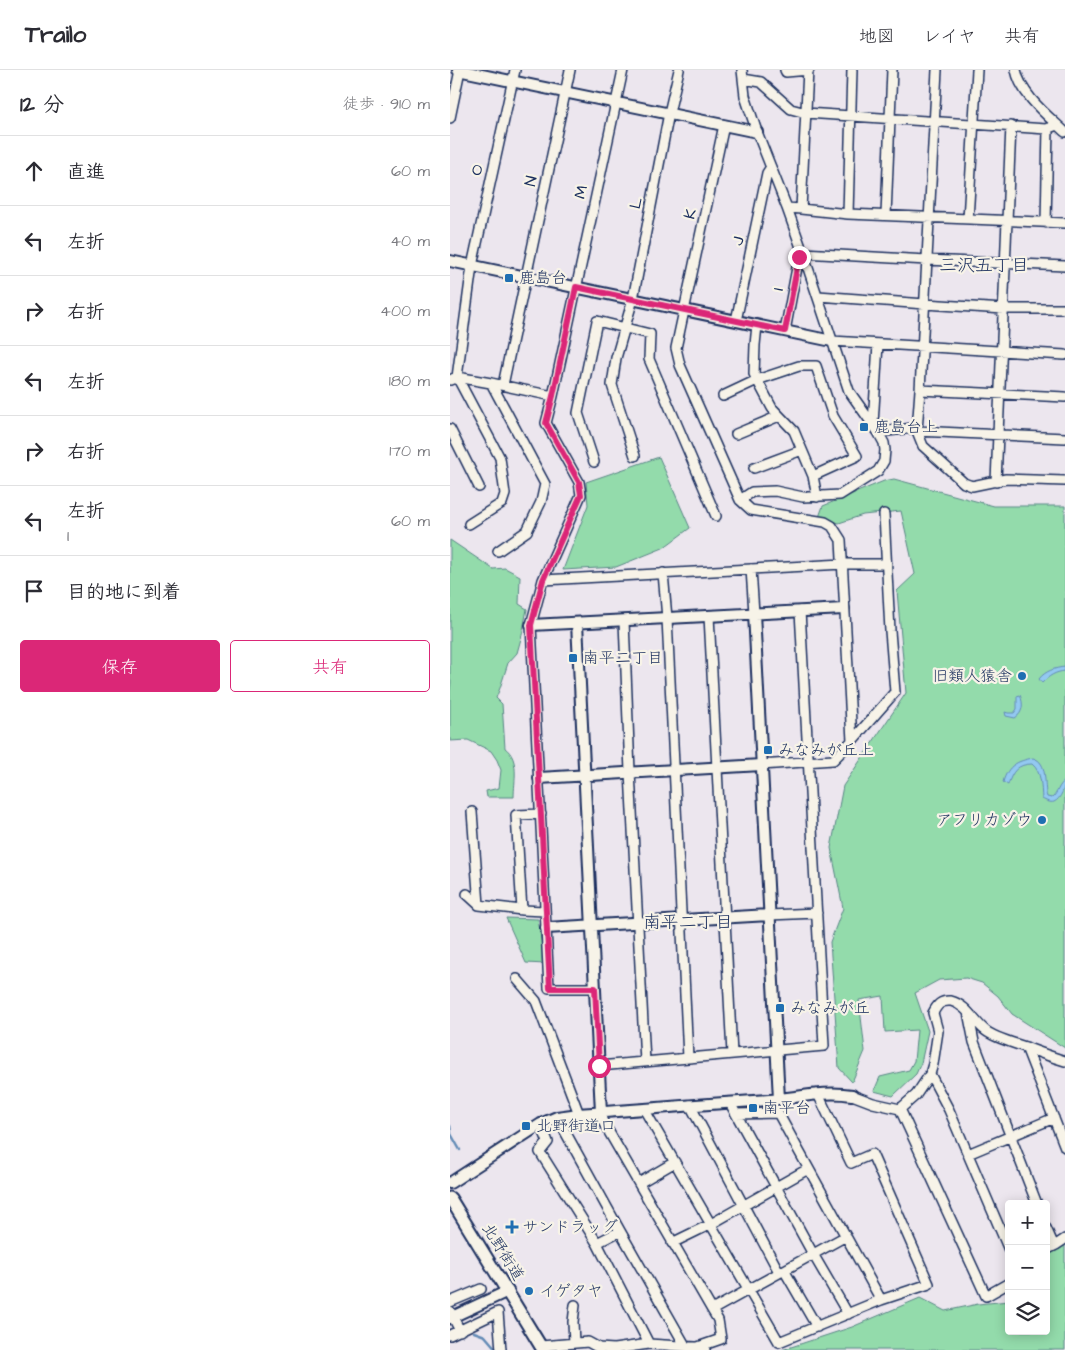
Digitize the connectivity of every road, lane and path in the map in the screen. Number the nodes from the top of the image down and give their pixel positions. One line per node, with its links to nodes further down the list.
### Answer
1 (460, 70): 14 (street); 20 (street)
2 (515, 70): 14 (street, O)
3 (570, 70): 15 (street, N)
4 (623, 70): 16 (street, M)
5 (679, 70): 17 (street, L)
6 (785, 70): 7 (street)
7 (808, 70): 18 (street)
8 (852, 70): 19 (street)
9 (892, 70): 21 (street)
10 (937, 70): 22 (street)
11 (976, 70): 24 (street)
12 (1016, 70): 26 (street)
13 (742, 74): 18 (street); 27 (street)
14 (512, 81): 15 (street); 43 (street, O)
15 (566, 92): 16 (street); 45 (street, N)
16 (616, 102): 17 (street); 46 (street, M)
17 (669, 113): 23 (street); 48 (street, L)
18 (806, 113): 19 (street); 31 (street)
19 (850, 116): 21 (street); 32 (street)
20 (450, 118)
21 (890, 118): 22 (street); 33 (street)
22 (935, 121): 24 (street); 34 (street)
23 (724, 124): 27 (street); 52 (street, K)
24 (974, 124): 25 (street); 35 (street)
25 (1011, 126): 26 (street); 36 (street)
26 (1052, 127): 28 (street); 37 (street)
27 (757, 132): 29 (street)
28 (1065, 132)
29 (771, 167): 30 (street); 53 (street, J)
30 (787, 208): 31 (street); 39 (street)
31 (801, 209): 32 (street)
32 (848, 214): 33 (street)
33 (886, 215): 34 (street)
34 (930, 217): 35 (street); 40 (street)
35 (968, 219): 36 (street)
36 (1007, 220): 37 (street); 42 (street)
37 (1046, 222): 38 (street)
38 (1065, 223)
39 (803, 253): 40 (street); 47 (street); 56 (street, I)
40 (928, 260): 42 (street); 49 (street)
41 (450, 261): 43 (street)
42 (1006, 264): 44 (street); 50 (street)
43 (472, 266): 45 (street); 62 (street, O)
44 (1065, 266)
45 (526, 277): 46 (street); 65 (street, N)
46 (576, 287): 48 (street); 68 (street, M)
47 (818, 296): 49 (street); 57 (street)
48 (632, 299): 52 (street); 55 (street, L)
49 (925, 304): 50 (street); 59 (street)
50 (1004, 309): 51 (street); 60 (street)
51 (1065, 309)
52 (685, 310): 53 (street); 87 (street, K)
53 (736, 321): 54 (street)
54 (757, 325): 56 (street); 63 (street)
55 (625, 327): 79 (street, L); 80 (street); 89 (street)
56 (785, 331): 57 (street)
57 (832, 341): 58 (street); 72 (street)
58 (878, 344): 59 (street); 72 (street)
59 (922, 346): 60 (street); 66 (street)
60 (1002, 351): 61 (street); 67 (street)
61 (1065, 355)
62 (454, 379): 64 (street); 90 (street)
63 (757, 380): 69 (street); 71 (street); 82 (street)
64 (491, 383): 65 (street); 91 (street)
65 (503, 385): 68 (street)
66 (920, 390): 67 (street); 74 (street)
67 (1000, 394): 70 (street); 76 (street)
68 (553, 396): 96 (street, M)
69 (723, 396)
70 (1065, 397)
71 (779, 416): 75 (street); 78 (street)
72 (876, 428): 74 (street); 86 (street)
73 (450, 429): 85 (street)
74 (917, 431): 76 (street); 84 (street)
75 (736, 434)
76 (998, 435): 77 (street); 84 (street)
77 (1065, 438)
78 (802, 450): 81 (street); 82 (street)
79 (635, 456)
80 (594, 462)
81 (754, 468)
82 (814, 476): 86 (street)
83 (1065, 481): 84 (street)
84 (996, 482)
85 (479, 487)
86 (817, 497): 87 (street)
87 (740, 500): 92 (street)
88 (884, 514): 93 (street)
89 (716, 516)
90 (469, 524)
91 (498, 551)
92 (843, 564): 93 (street); 94 (street); 97 (street)
93 (886, 564): 105 (street)
94 (751, 569): 95 (street); 99 (street)
95 (663, 573): 96 (street); 101 (street)
96 (543, 580): 104 (street, M)
97 (844, 609): 98 (street); 105 (street)
98 (800, 611): 99 (street); 106 (street)
99 (754, 614): 100 (street); 107 (street)
100 (709, 616): 101 (street); 108 (street)
101 (667, 618): 102 (street); 109 (street)
102 (624, 621): 103 (street); 110 (street)
103 (577, 623): 104 (street); 111 (street)
104 (531, 625): 112 (street, M)
105 (852, 742): 106 (street)
106 (809, 762): 107 (street); 119 (street)
107 (761, 765): 108 (street); 120 (street)
108 (718, 767): 109 (street); 121 (street)
109 (673, 770): 110 (street); 122 (street)
110 (630, 772): 111 (street); 123 (street)
111 (585, 775): 112 (street); 124 (street)
112 (539, 778): 114 (street, M)
113 (472, 812): 116 (street)
114 (541, 814): 117 (street); 118 (street, M)
115 (467, 894): 116 (street)
116 (479, 904): 117 (street)
117 (522, 910): 118 (street)
118 (545, 911): 125 (street, M)
119 (817, 913): 120 (street); 130 (street)
120 (769, 915): 121 (street); 130 (street)
121 (725, 918): 122 (street); 131 (street)
122 (681, 920): 123 (street); 132 (street)
123 (638, 923): 124 (street); 133 (street)
124 (592, 925): 125 (street); 127 (street)
125 (546, 928): 127 (street, M)
126 (517, 979): 145 (street)
127 (595, 988): 135 (street)
128 (968, 1012): 129 (street); 136 (street); 150 (street)
129 (1026, 1047): 134 (street); 148 (street)
130 (777, 1050): 131 (street); 139 (street)
131 (732, 1054): 132 (street)
132 (688, 1058): 133 (street)
133 (645, 1062): 135 (street)
134 (1065, 1062)
135 (599, 1066): 144 (street)
136 (930, 1074): 143 (street); 152 (street)
137 (818, 1094): 138 (street); 139 (street); 175 (street)
138 (852, 1095): 143 (street)
139 (779, 1099): 140 (street)
140 (730, 1103): 141 (street); 146 (street)
141 (690, 1106): 142 (street); 160 (street)
142 (644, 1109): 144 (street); 153 (street)
143 (900, 1109): 171 (street)
144 (601, 1112): 145 (street); 156 (street)
145 (579, 1114): 147 (street)
146 (736, 1114): 154 (street); 157 (street)
147 (557, 1117): 149 (street); 162 (street)
148 (1054, 1118): 150 (street); 151 (street)
149 (542, 1124): 155 (street); 165 (street)
150 (1010, 1137): 152 (street); 159 (street)
151 (1065, 1147)
152 (968, 1154): 167 (street)
153 (675, 1162): 156 (street); 161 (street)
154 (808, 1169): 157 (street); 163 (street)
155 (450, 1183)
156 (638, 1183): 166 (street)
157 (776, 1187): 160 (street); 169 (street)
158 (450, 1198): 174 (main road, 北野街道)
159 (1035, 1200)
160 (744, 1205): 161 (street); 170 (street)
161 (711, 1224): 166 (street); 173 (street)
162 (620, 1231): 165 (street); 187 (street)
163 (846, 1236): 169 (street); 175 (street)
164 (1065, 1239): 168 (street)
165 (597, 1243): 185 (street)
166 (672, 1243): 178 (street)
167 (1007, 1245)
168 (1050, 1248)
169 (813, 1254): 170 (street); 179 (street)
170 (782, 1271): 173 (street); 181 (street)
171 (1005, 1286)
172 (481, 1289): 176 (street)
173 (748, 1289): 178 (street); 181 (street)
174 (508, 1291): 180 (street); 186 (main road, 北野街道)
175 (881, 1300): 179 (street)
176 (450, 1302)
177 (575, 1305): 184 (street)
178 (712, 1310): 187 (street)
179 (848, 1314): 181 (street)
180 (451, 1315): 182 (street)
181 (817, 1327)
182 (460, 1331): 183 (street); 189 (street)
183 (450, 1335)
184 (574, 1343): 186 (street); 188 (street)
185 (649, 1344): 187 (street); 188 (street)
186 (542, 1348)
187 (692, 1348): 190 (street)
188 (614, 1349)
189 (501, 1350)
190 (705, 1350)

